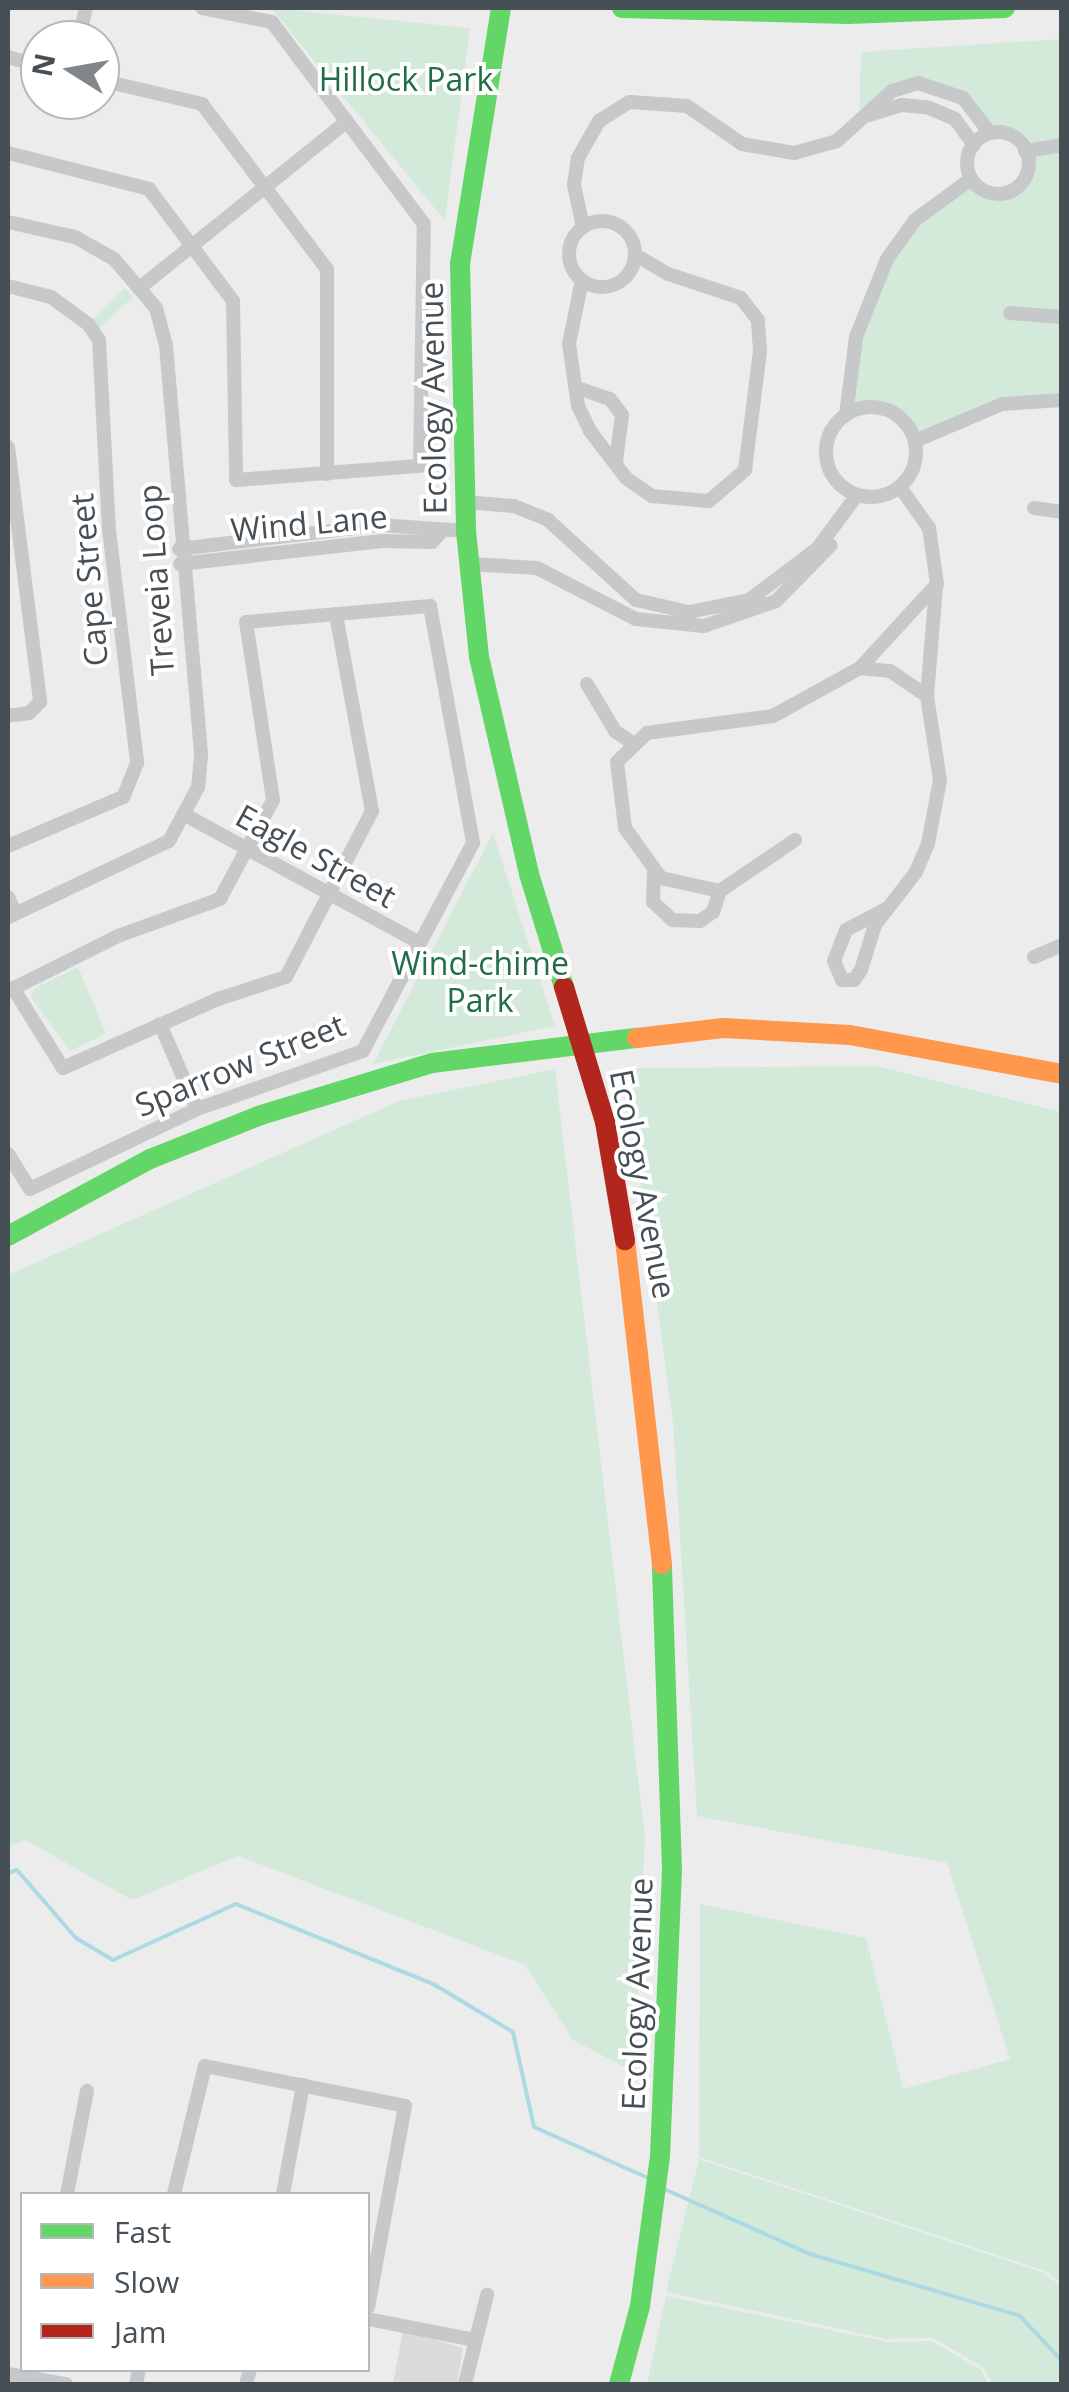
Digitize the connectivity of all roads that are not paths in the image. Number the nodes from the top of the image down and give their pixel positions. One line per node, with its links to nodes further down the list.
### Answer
1 (202, 8): 7 (street)
2 (501, 8): 33 (street, Ecology Avenue)
3 (622, 8): 4 (street)
4 (1005, 8)
5 (120, 85): 14 (street)
6 (868, 116): 8 (street); 9 (street); 16 (street)
7 (347, 121): 14 (street); 30 (street)
8 (990, 133): 9 (street); 11 (street)
9 (974, 145): 13 (street)
10 (1062, 145): 11 (street)
11 (1024, 151): 13 (street)
12 (8, 152): 17 (street)
13 (970, 178): 26 (street)
14 (264, 187): 17 (street); 30 (street)
15 (8, 222): 21 (street)
16 (583, 226): 18 (street); 19 (street)
17 (192, 244): 21 (street); 30 (street)
18 (635, 254): 19 (street); 29 (street)
19 (582, 280): 24 (street)
20 (8, 286): 48 (street, Cape Street)
21 (142, 286): 37 (street, Treveia Loop)
22 (1010, 313): 23 (street)
23 (1062, 317)
24 (575, 387): 29 (street); 29 (street)
25 (1062, 400): 27 (street)
26 (846, 415): 27 (street); 32 (street)
27 (915, 441): 31 (street)
28 (8, 447): 44 (street)
29 (616, 462)
30 (327, 474)
31 (900, 487): 32 (street); 39 (street)
32 (860, 496): 33 (street); 38 (street)
33 (464, 502): 36 (street, Ecology Avenue)
34 (1034, 508): 35 (street)
35 (1062, 512)
36 (466, 531): 37 (street, Wind Lane); 38 (street, Ecology Avenue)
37 (180, 556): 46 (street, Treveia Loop)
38 (470, 564): 61 (street, Ecology Avenue)
39 (937, 584): 41 (street); 43 (street)
40 (336, 614): 49 (street, Sparrow Street); 52 (street); 56 (street, Sparrow Street)
41 (860, 668): 43 (street); 45 (street)
42 (587, 684): 45 (street)
43 (927, 696): 54 (street)
44 (8, 716)
45 (632, 743): 50 (street)
46 (187, 816): 49 (street, Eagle Street); 55 (street)
47 (794, 840): 51 (street)
48 (8, 846)
49 (246, 850): 52 (street, Eagle Street); 59 (street, Sparrow Street)
50 (654, 872): 51 (street); 51 (street)
51 (720, 891)
52 (329, 894): 56 (street, Eagle Street); 60 (street)
53 (8, 897): 55 (street)
54 (886, 909): 54 (street)
55 (11, 915)
56 (420, 943): 63 (street, Sparrow Street)
57 (1062, 946): 58 (street)
58 (1034, 958)
59 (10, 989): 60 (street)
60 (160, 1024): 63 (street)
61 (584, 1041): 62 (street); 65 (street); 78 (street, Ecology Avenue)
62 (1062, 1074)
63 (197, 1109): 64 (street, Sparrow Street)
64 (8, 1154)
65 (8, 1236)
66 (302, 2085): 69 (street); 70 (street); 72 (street)
67 (86, 2091): 68 (street)
68 (67, 2192)
69 (174, 2192)
70 (284, 2192)
71 (487, 2295): 74 (street)
72 (370, 2296)
73 (370, 2319): 74 (street)
74 (474, 2340): 77 (street)
75 (8, 2374): 76 (street)
76 (66, 2384)
77 (465, 2384)
78 (619, 2384)

